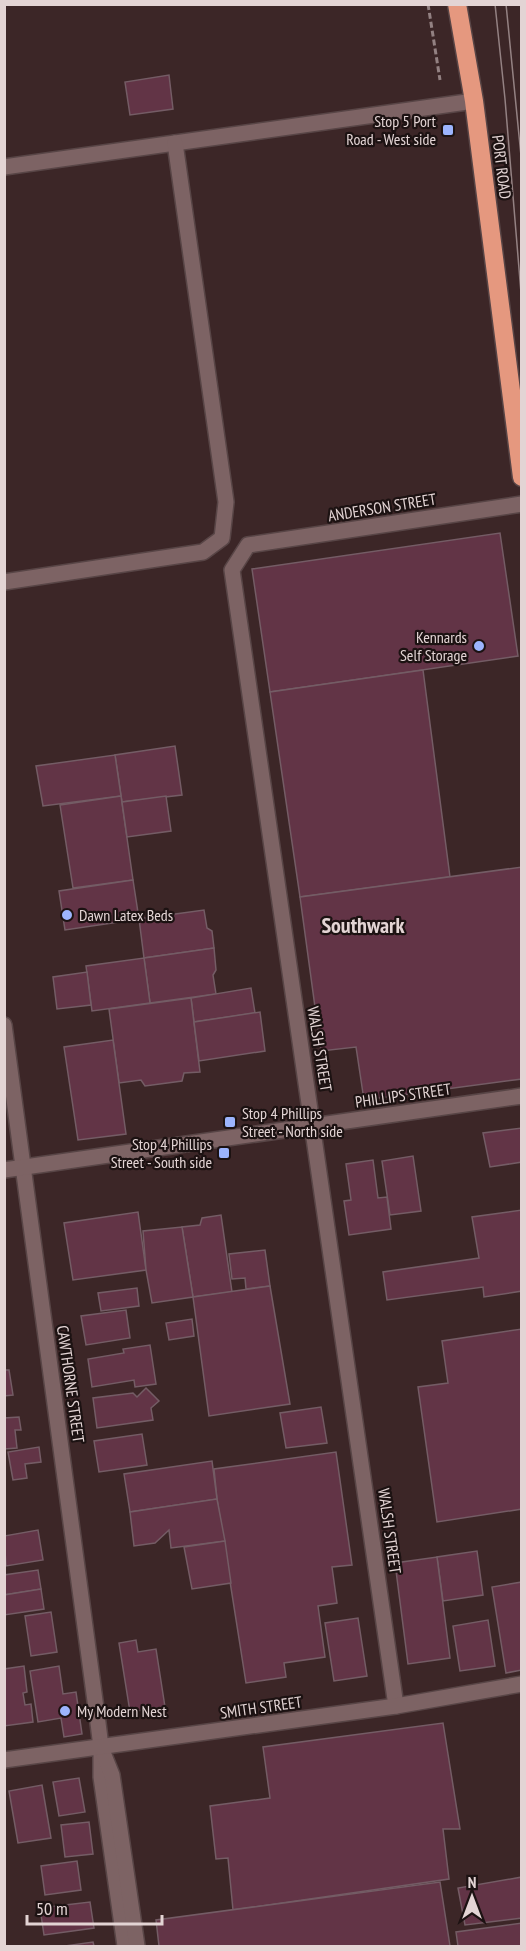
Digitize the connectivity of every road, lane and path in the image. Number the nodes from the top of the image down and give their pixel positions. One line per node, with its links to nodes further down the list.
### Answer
1 (428, 4): 3 (path)
2 (457, 4): 4 (highway, PORT ROAD)
3 (440, 80)
4 (474, 101): 5 (street); 7 (highway, PORT ROAD)
5 (175, 143): 6 (street); 10 (street)
6 (4, 167)
7 (522, 477)
8 (522, 504): 9 (street, ANDERSON STREET)
9 (248, 545): 13 (street, WALSH STREET)
10 (4, 582)
11 (4, 1025): 14 (street, CAWTHORNE STREET)
12 (522, 1096): 13 (street, PHILLIPS STREET)
13 (314, 1127): 14 (street, PHILLIPS STREET); 17 (street, WALSH STREET)
14 (24, 1167): 15 (street, PHILLIPS STREET); 18 (street, CAWTHORNE STREET)
15 (4, 1170)
16 (522, 1684): 17 (street, SMITH STREET)
17 (396, 1706): 18 (street, SMITH STREET)
18 (101, 1747): 19 (street, SMITH STREET); 20 (street, CAWTHORNE STREET); 21 (street, CAWTHORNE STREET)
19 (4, 1760)
20 (125, 1947)
21 (137, 1947)

